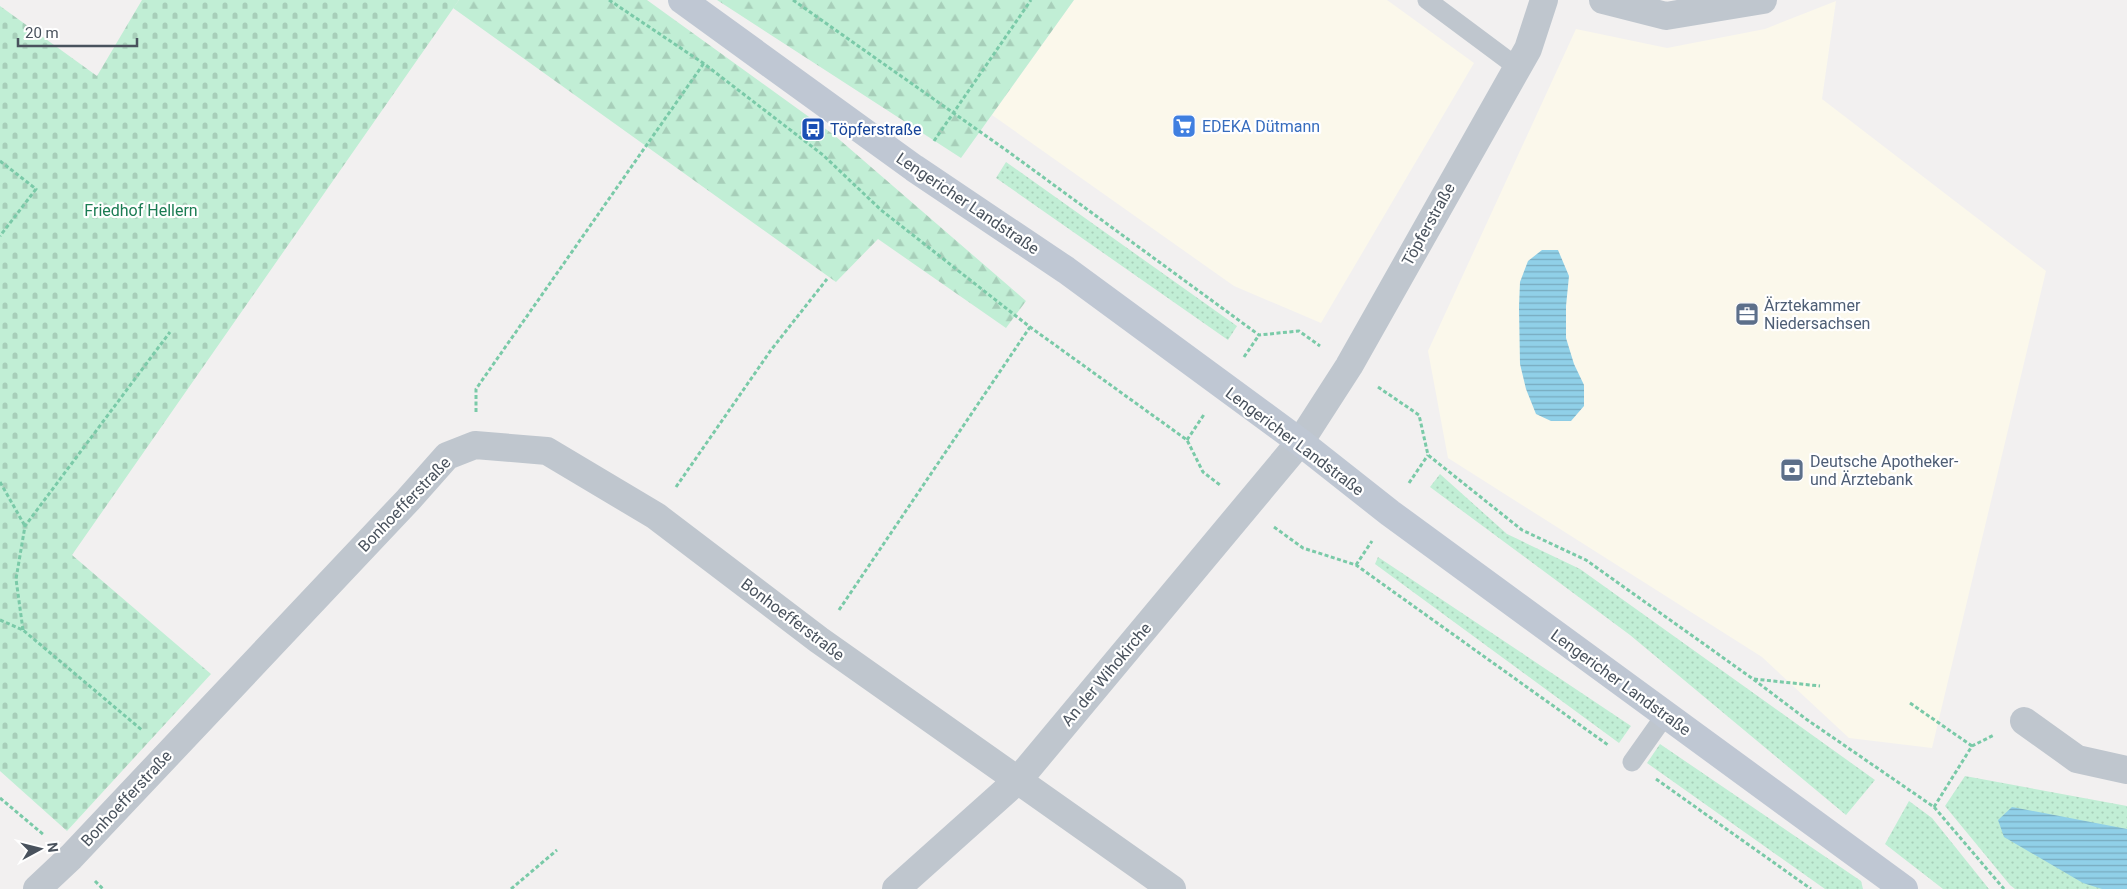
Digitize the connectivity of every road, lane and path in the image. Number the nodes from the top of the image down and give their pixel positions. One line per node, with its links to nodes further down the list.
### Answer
1 (609, 0): 10 (path)
2 (682, 0): 9 (main road, Lengericher Landstraße)
3 (793, 0): 12 (path)
4 (1031, 0): 12 (path)
5 (1427, 0): 11 (lane)
6 (1544, 0): 11 (street, Töpferstraße)
7 (1604, 0): 8 (street)
8 (1763, 0)
9 (726, 32): 10 (path); 14 (main road, Lengericher Landstraße)
10 (704, 63): 17 (path); 22 (path)
11 (1517, 67): 21 (street, Töpferstraße)
12 (953, 114): 14 (path); 18 (path)
13 (0, 161): 15 (path)
14 (914, 168): 21 (main road, Lengericher Landstraße)
15 (0, 236)
16 (827, 279): 25 (path)
17 (1030, 327): 23 (path); 30 (path)
18 (1299, 331)
19 (170, 332): 26 (path)
20 (1419, 415): 31 (path)
21 (1300, 442): 34 (main road, Lengericher Landstraße); 40 (street, An der Wihokirche)
22 (476, 445): 25 (street, Bonhoefferstraße); 37 (street, Bonhoefferstraße)
23 (1202, 472)
24 (0, 482): 26 (path)
25 (656, 516): 30 (street, Bonhoefferstraße)
26 (25, 526): 29 (path)
27 (1303, 548): 38 (path)
28 (0, 620): 29 (path)
29 (23, 630): 37 (path)
30 (819, 640): 40 (street, Bonhoefferstraße)
31 (1753, 679): 32 (path); 42 (path)
32 (1820, 686)
33 (1910, 703): 36 (path)
34 (1666, 714): 38 (lane); 50 (main road, Lengericher Landstraße)
35 (2024, 721): 36 (path); 39 (street)
36 (1972, 746): 42 (path)
37 (169, 753): 44 (street, Bonhoefferstraße)
38 (1632, 762): 49 (path)
39 (2127, 770)
40 (1019, 779): 47 (street, An der Wihokirche); 48 (street, Bonhoefferstraße)
41 (0, 798): 44 (path)
42 (1934, 807): 51 (path)
43 (557, 850): 46 (path)
44 (70, 857): 45 (street, Bonhoefferstraße)
45 (38, 889)
46 (511, 889)
47 (896, 889)
48 (1172, 889)
49 (1810, 889)
50 (1904, 889)
51 (2004, 889)

